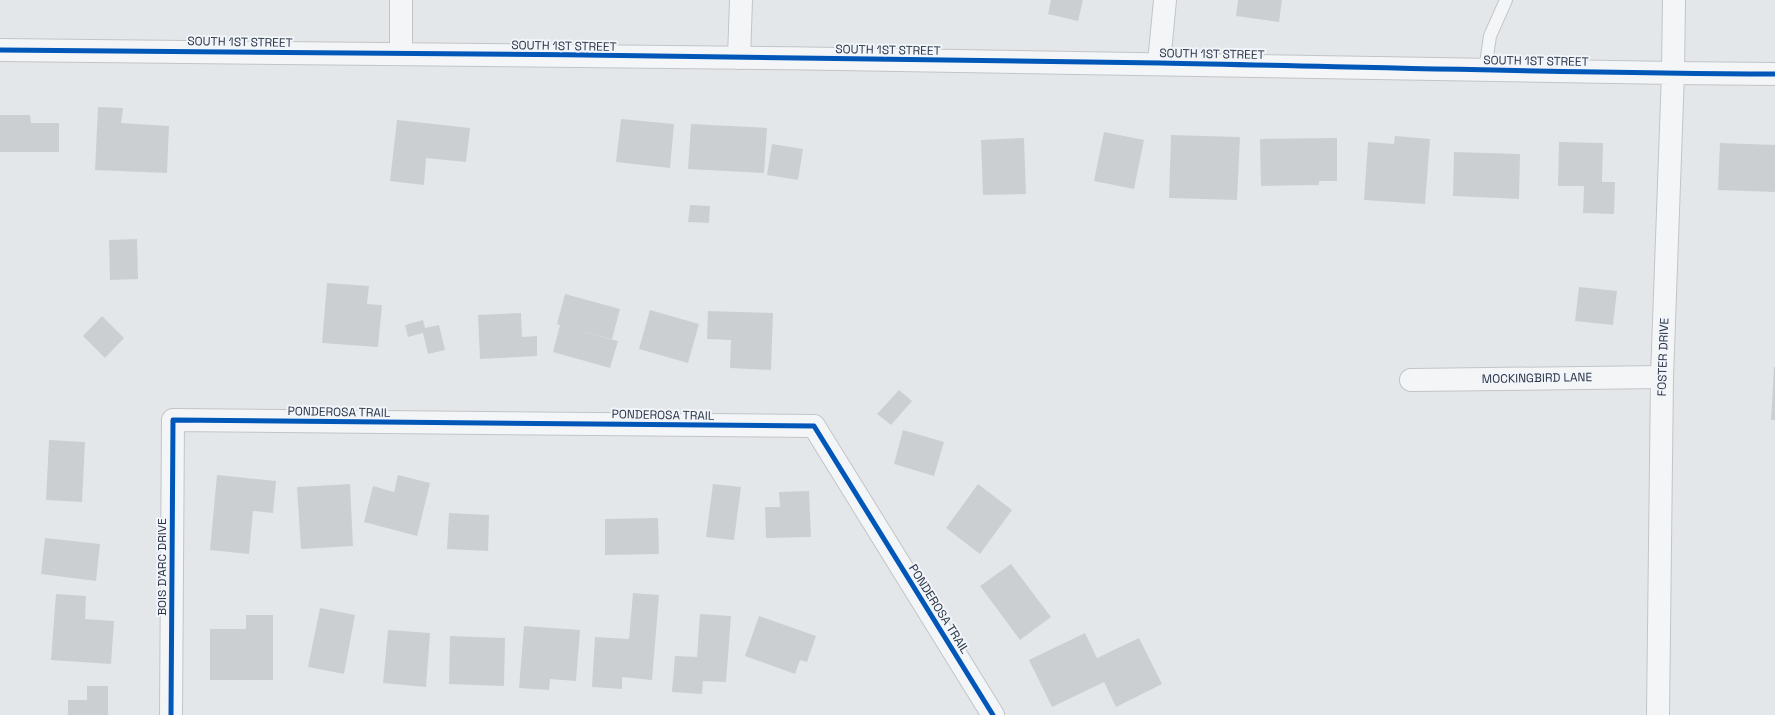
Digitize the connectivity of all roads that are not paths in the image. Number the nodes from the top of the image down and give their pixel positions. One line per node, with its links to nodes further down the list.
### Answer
1 (401, 0): 7 (street)
2 (741, 0): 8 (street)
3 (1165, 0): 9 (street)
4 (1506, 0): 10 (lane)
5 (1674, 0): 11 (street, FOSTER DRIVE)
6 (0, 50): 7 (street, SOUTH 1ST STREET)
7 (401, 53): 8 (street, SOUTH 1ST STREET)
8 (739, 58): 9 (street, SOUTH 1ST STREET)
9 (1159, 63): 10 (street, SOUTH 1ST STREET)
10 (1484, 70): 11 (street, SOUTH 1ST STREET)
11 (1673, 73): 12 (street, SOUTH 1ST STREET); 13 (street, FOSTER DRIVE)
12 (1775, 74)
13 (1662, 377): 14 (street, MOCKINGBIRD LANE); 18 (street, FOSTER DRIVE)
14 (1411, 380)
15 (173, 420): 16 (street, BOIS D'ARC DRIVE); 17 (street, PONDEROSA TRAIL)
16 (171, 715)
17 (993, 715)
18 (1658, 715)

